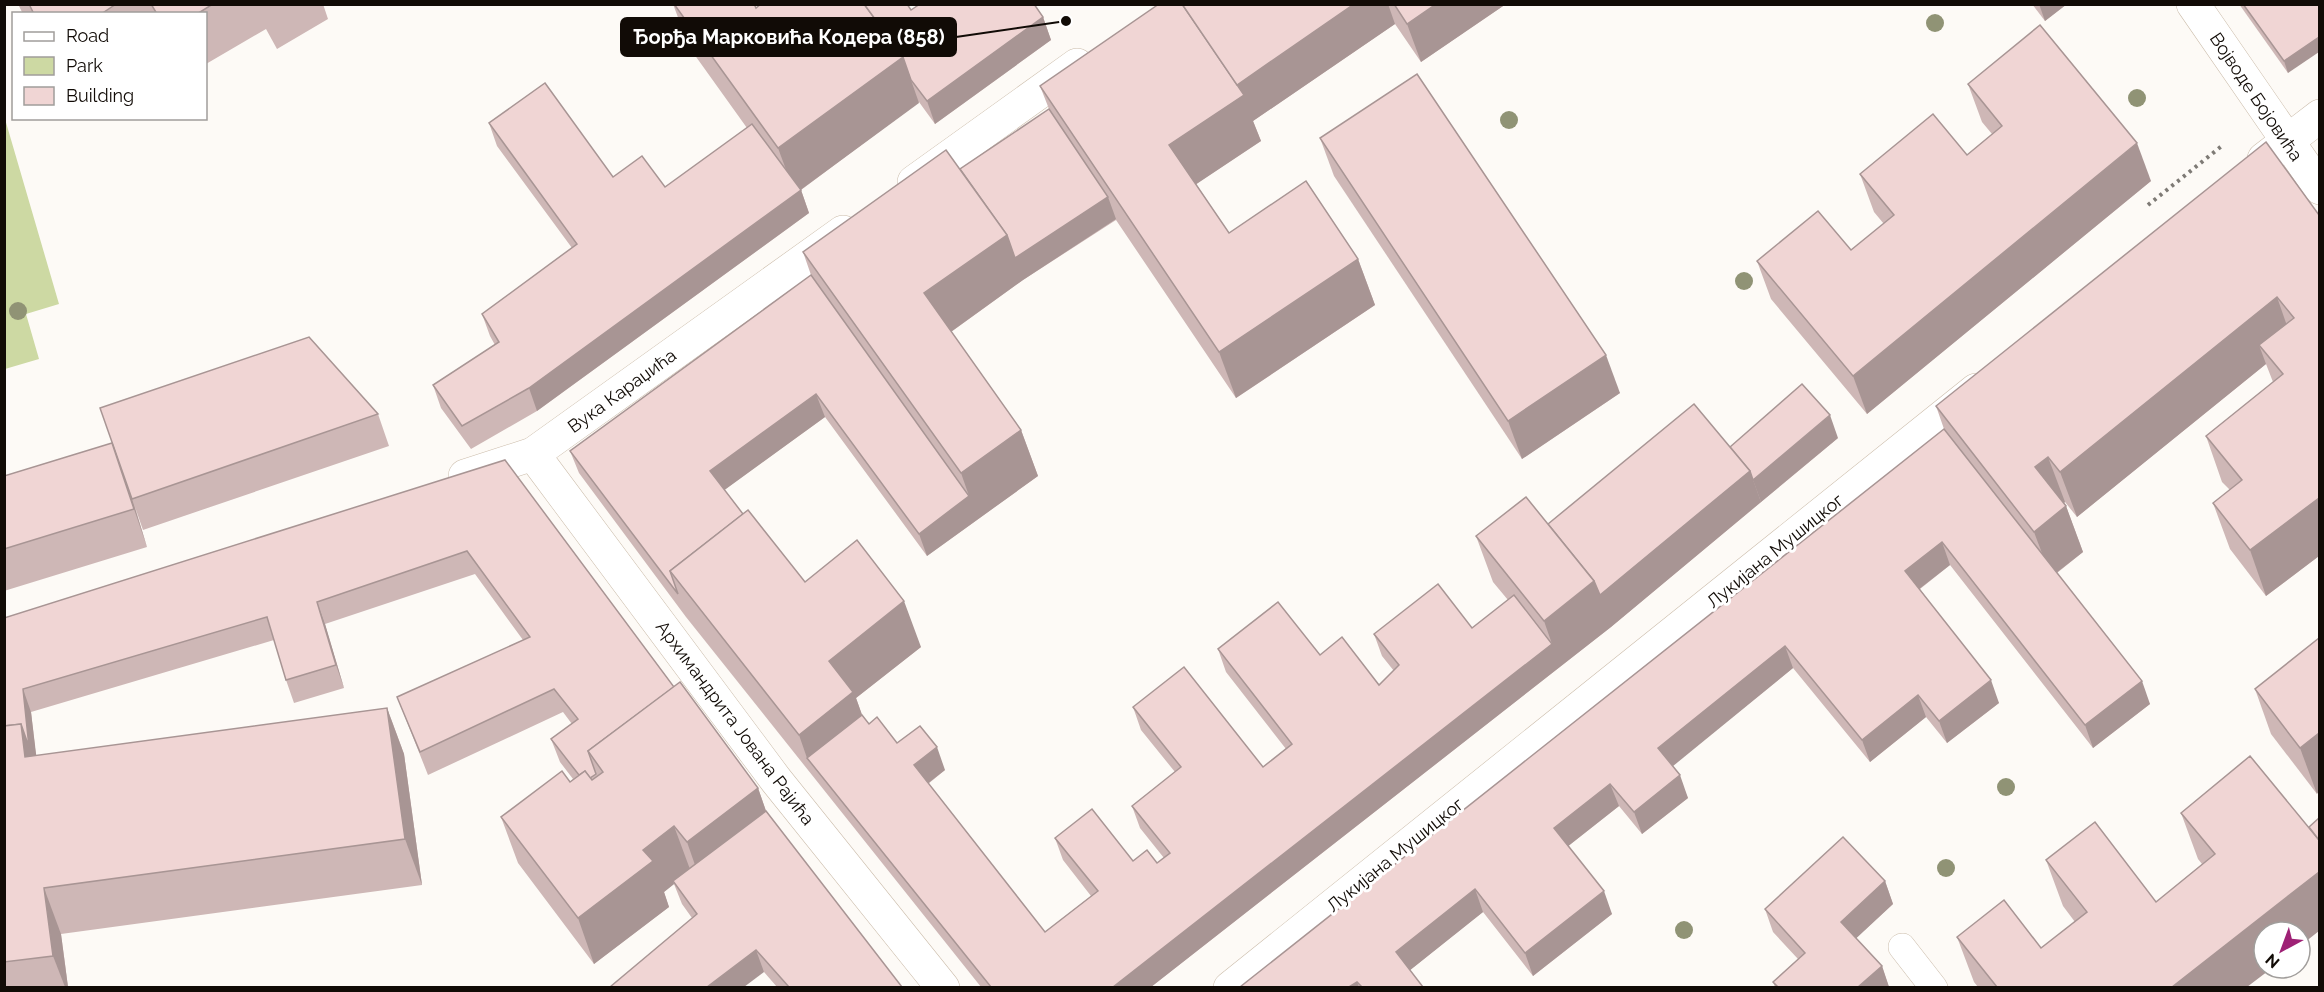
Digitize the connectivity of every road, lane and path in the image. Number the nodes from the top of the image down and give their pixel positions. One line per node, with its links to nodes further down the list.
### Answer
1 (2193, 4): 5 (street, Војводе Бојовића)
2 (1104, 46): 10 (street, Вука Караџића)
3 (2319, 116): 5 (street)
4 (2226, 142): 8 (path)
5 (2286, 142): 6 (street); 7 (street, Војводе Бојовића)
6 (2245, 174)
7 (2319, 188)
8 (2148, 205)
9 (2003, 368): 14 (street, Лукијана Мушицког)
10 (533, 454): 11 (street, Вука Караџића); 13 (street, Архимандрита Јована Рајића)
11 (433, 486)
12 (1902, 947): 15 (lane)
13 (943, 987)
14 (1230, 987)
15 (1934, 987)

